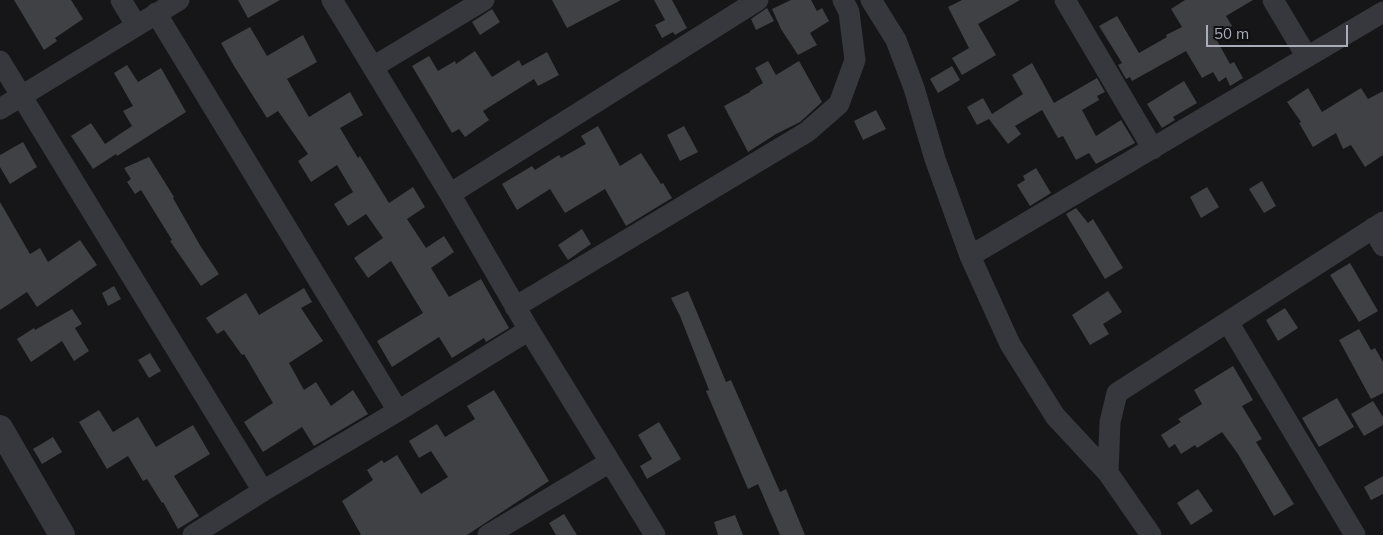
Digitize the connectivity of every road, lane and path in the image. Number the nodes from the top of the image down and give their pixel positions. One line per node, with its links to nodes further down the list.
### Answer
1 (121, 0): 12 (street)
2 (179, 0): 11 (street)
3 (332, 0): 15 (street)
4 (484, 0): 15 (street)
5 (758, 0): 19 (street)
6 (843, 0): 22 (street)
7 (870, 0): 21 (street)
8 (1065, 0): 18 (street)
9 (1273, 0): 13 (street)
10 (1383, 12): 13 (street)
11 (156, 13): 12 (street); 25 (street)
12 (136, 25): 16 (street)
13 (1307, 57): 18 (street)
14 (0, 61): 16 (street)
15 (373, 67): 19 (street)
16 (21, 96): 17 (street); 29 (street)
17 (0, 109)
18 (1152, 149): 21 (street)
19 (450, 194): 22 (street)
20 (1380, 232): 23 (street)
21 (970, 256): 28 (street)
22 (515, 307): 24 (street)
23 (1228, 322): 28 (street); 35 (street)
24 (528, 330): 25 (street); 27 (street)
25 (398, 411): 29 (street)
26 (4, 443): 30 (street)
27 (610, 462): 32 (street); 33 (street)
28 (1108, 473): 34 (street)
29 (263, 491): 31 (street)
30 (62, 535)
31 (193, 535)
32 (488, 535)
33 (655, 535)
34 (1151, 535)
35 (1355, 535)

